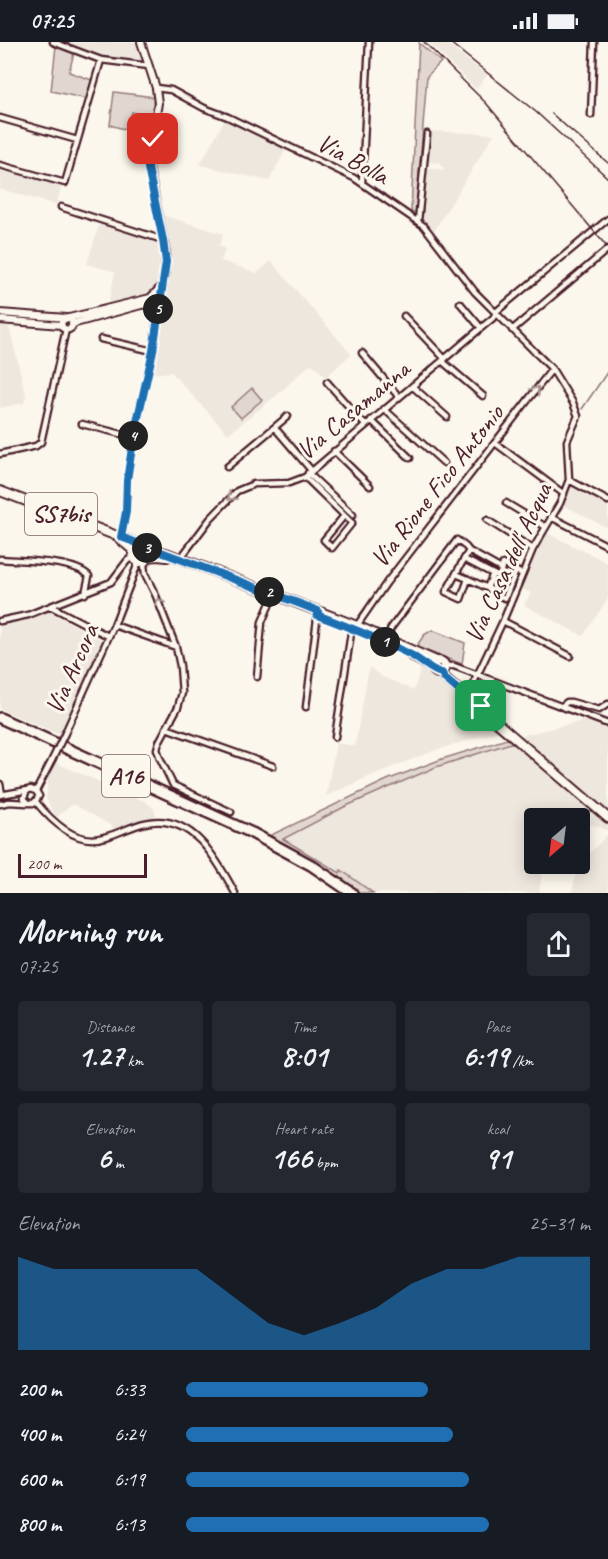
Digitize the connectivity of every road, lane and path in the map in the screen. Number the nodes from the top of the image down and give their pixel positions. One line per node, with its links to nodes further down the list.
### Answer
1 (53, 42): 5 (street)
2 (141, 42): 6 (street)
3 (369, 42): 13 (street)
4 (594, 42): 8 (street)
5 (101, 60): 6 (street); 11 (street)
6 (149, 66): 7 (street)
7 (156, 87): 13 (street, Via Bolla); 17 (street)
8 (591, 115)
9 (0, 118): 11 (street)
10 (427, 134): 16 (street)
11 (77, 140): 12 (street)
12 (0, 165)
13 (362, 183): 16 (street, Via Bolla)
14 (62, 207): 17 (street)
15 (608, 219): 23 (street, Via Casamanna)
16 (418, 221): 23 (street, Via Bolla)
17 (163, 240): 19 (street)
18 (608, 249): 29 (street)
19 (163, 285): 21 (street); 26 (street)
20 (460, 303): 28 (street)
21 (158, 308): 26 (street); 31 (street)
22 (0, 313): 26 (street)
23 (495, 314): 28 (street, Via Casamanna); 29 (street, Via Bolla)
24 (404, 316): 33 (street)
25 (0, 320): 27 (street)
26 (69, 320): 27 (street); 27 (street)
27 (64, 327): 49 (street)
28 (482, 328): 33 (street, Via Casamanna)
29 (512, 330): 34 (street, Via Bolla)
30 (101, 339): 31 (street)
31 (153, 351): 46 (street)
32 (362, 353): 38 (street)
33 (443, 360): 36 (street, Via Casamanna); 37 (street)
34 (552, 369): 47 (street, Via Rione Fico Antonio, one-way to 34); 54 (street, Via Casa dell' Acqua)
35 (327, 382): 44 (street)
36 (412, 386): 38 (street, Via Casamanna); 41 (street)
37 (483, 396)
38 (399, 397): 39 (street, Via Casamanna)
39 (384, 409): 42 (street, Via Casamanna); 51 (street)
40 (288, 416): 45 (street)
41 (447, 417)
42 (371, 420): 44 (street, Via Casamanna); 50 (street)
43 (82, 424): 46 (street)
44 (365, 425): 48 (street, Via Casamanna)
45 (275, 428): 52 (street); 53 (street)
46 (133, 437): 65 (street)
47 (495, 443): 57 (street); 90 (street, Via Rione Fico Antonio)
48 (334, 451): 53 (street, Via Casamanna); 55 (street)
49 (0, 454)
50 (410, 458)
51 (444, 463)
52 (226, 467)
53 (308, 473): 60 (street); 61 (street); 73 (street, Via Casamanna, one-way to 73)
54 (569, 480): 57 (street, Via Casa dell' Acqua); 58 (street)
55 (370, 486)
56 (0, 493): 65 (main road, SS7bis)
57 (564, 494): 62 (street, Via Casa dell' Acqua)
58 (608, 501)
59 (506, 503): 64 (street)
60 (353, 515)
61 (344, 516): 61 (street)
62 (551, 517): 64 (street, Via Casa dell' Acqua); 66 (street)
63 (487, 520): 68 (street)
64 (546, 527): 68 (street, Via Casa dell' Acqua)
65 (121, 538): 67 (main road, SS7bis); 70 (main road)
66 (608, 546)
67 (144, 547): 70 (main road); 70 (main road); 73 (main road, SS7bis)
68 (533, 549): 78 (street, Via Casa dell' Acqua)
69 (469, 551): 72 (street); 74 (street); 92 (street)
70 (140, 557): 73 (main road, SS7bis); 83 (street); 89 (street, Via Arcora); 93 (street, one-way to 70)
71 (0, 559): 83 (street)
72 (464, 559): 76 (street); 77 (street)
73 (180, 560): 84 (main road, SS7bis)
74 (501, 568): 75 (street); 79 (street)
75 (516, 571): 78 (street); 82 (street)
76 (456, 574): 80 (street); 80 (street)
77 (493, 574): 79 (street); 81 (street)
78 (522, 574): 88 (street, Via Casa dell' Acqua)
79 (499, 578): 82 (street)
80 (468, 579): 81 (street)
81 (486, 588): 82 (street)
82 (494, 591)
83 (85, 594): 85 (street)
84 (273, 596): 86 (main road, SS7bis); 98 (street)
85 (50, 606): 87 (street); 91 (street)
86 (317, 613): 90 (main road, SS7bis); 101 (street)
87 (0, 621)
88 (503, 621): 94 (street); 97 (street, Via Casa dell' Acqua)
89 (114, 625): 91 (street, Via Arcora); 93 (street)
90 (355, 627): 92 (main road, SS7bis); 95 (main road, SS7bis); 107 (street)
91 (108, 636): 111 (street, Via Arcora, bridge)
92 (386, 639): 95 (main road, SS7bis)
93 (176, 647): 106 (street)
94 (570, 656)
95 (434, 665): 96 (main road, SS7bis)
96 (443, 669): 97 (street); 102 (main road, SS7bis)
97 (477, 675): 100 (street); 102 (street)
98 (257, 677)
99 (608, 705): 100 (street)
100 (562, 706): 104 (street)
101 (306, 707)
102 (484, 712): 117 (main road, SS7bis)
103 (0, 718): 118 (highway, A16)
104 (608, 724)
105 (0, 725): 118 (highway, A16)
106 (166, 728): 108 (street); 116 (street)
107 (336, 737)
108 (273, 766)
109 (0, 784): 112 (street)
110 (28, 790): 111 (street); 112 (street); 114 (street)
111 (36, 791): 113 (street, Via Arcora)
112 (1, 795)
113 (36, 802): 114 (street); 120 (street)
114 (28, 803): 115 (street)
115 (0, 804)
116 (231, 812)
117 (608, 818)
118 (249, 835): 119 (highway, A16)
119 (269, 845): 121 (highway, A16); 122 (highway, A16)
120 (235, 893)
121 (342, 893)
122 (352, 893)

